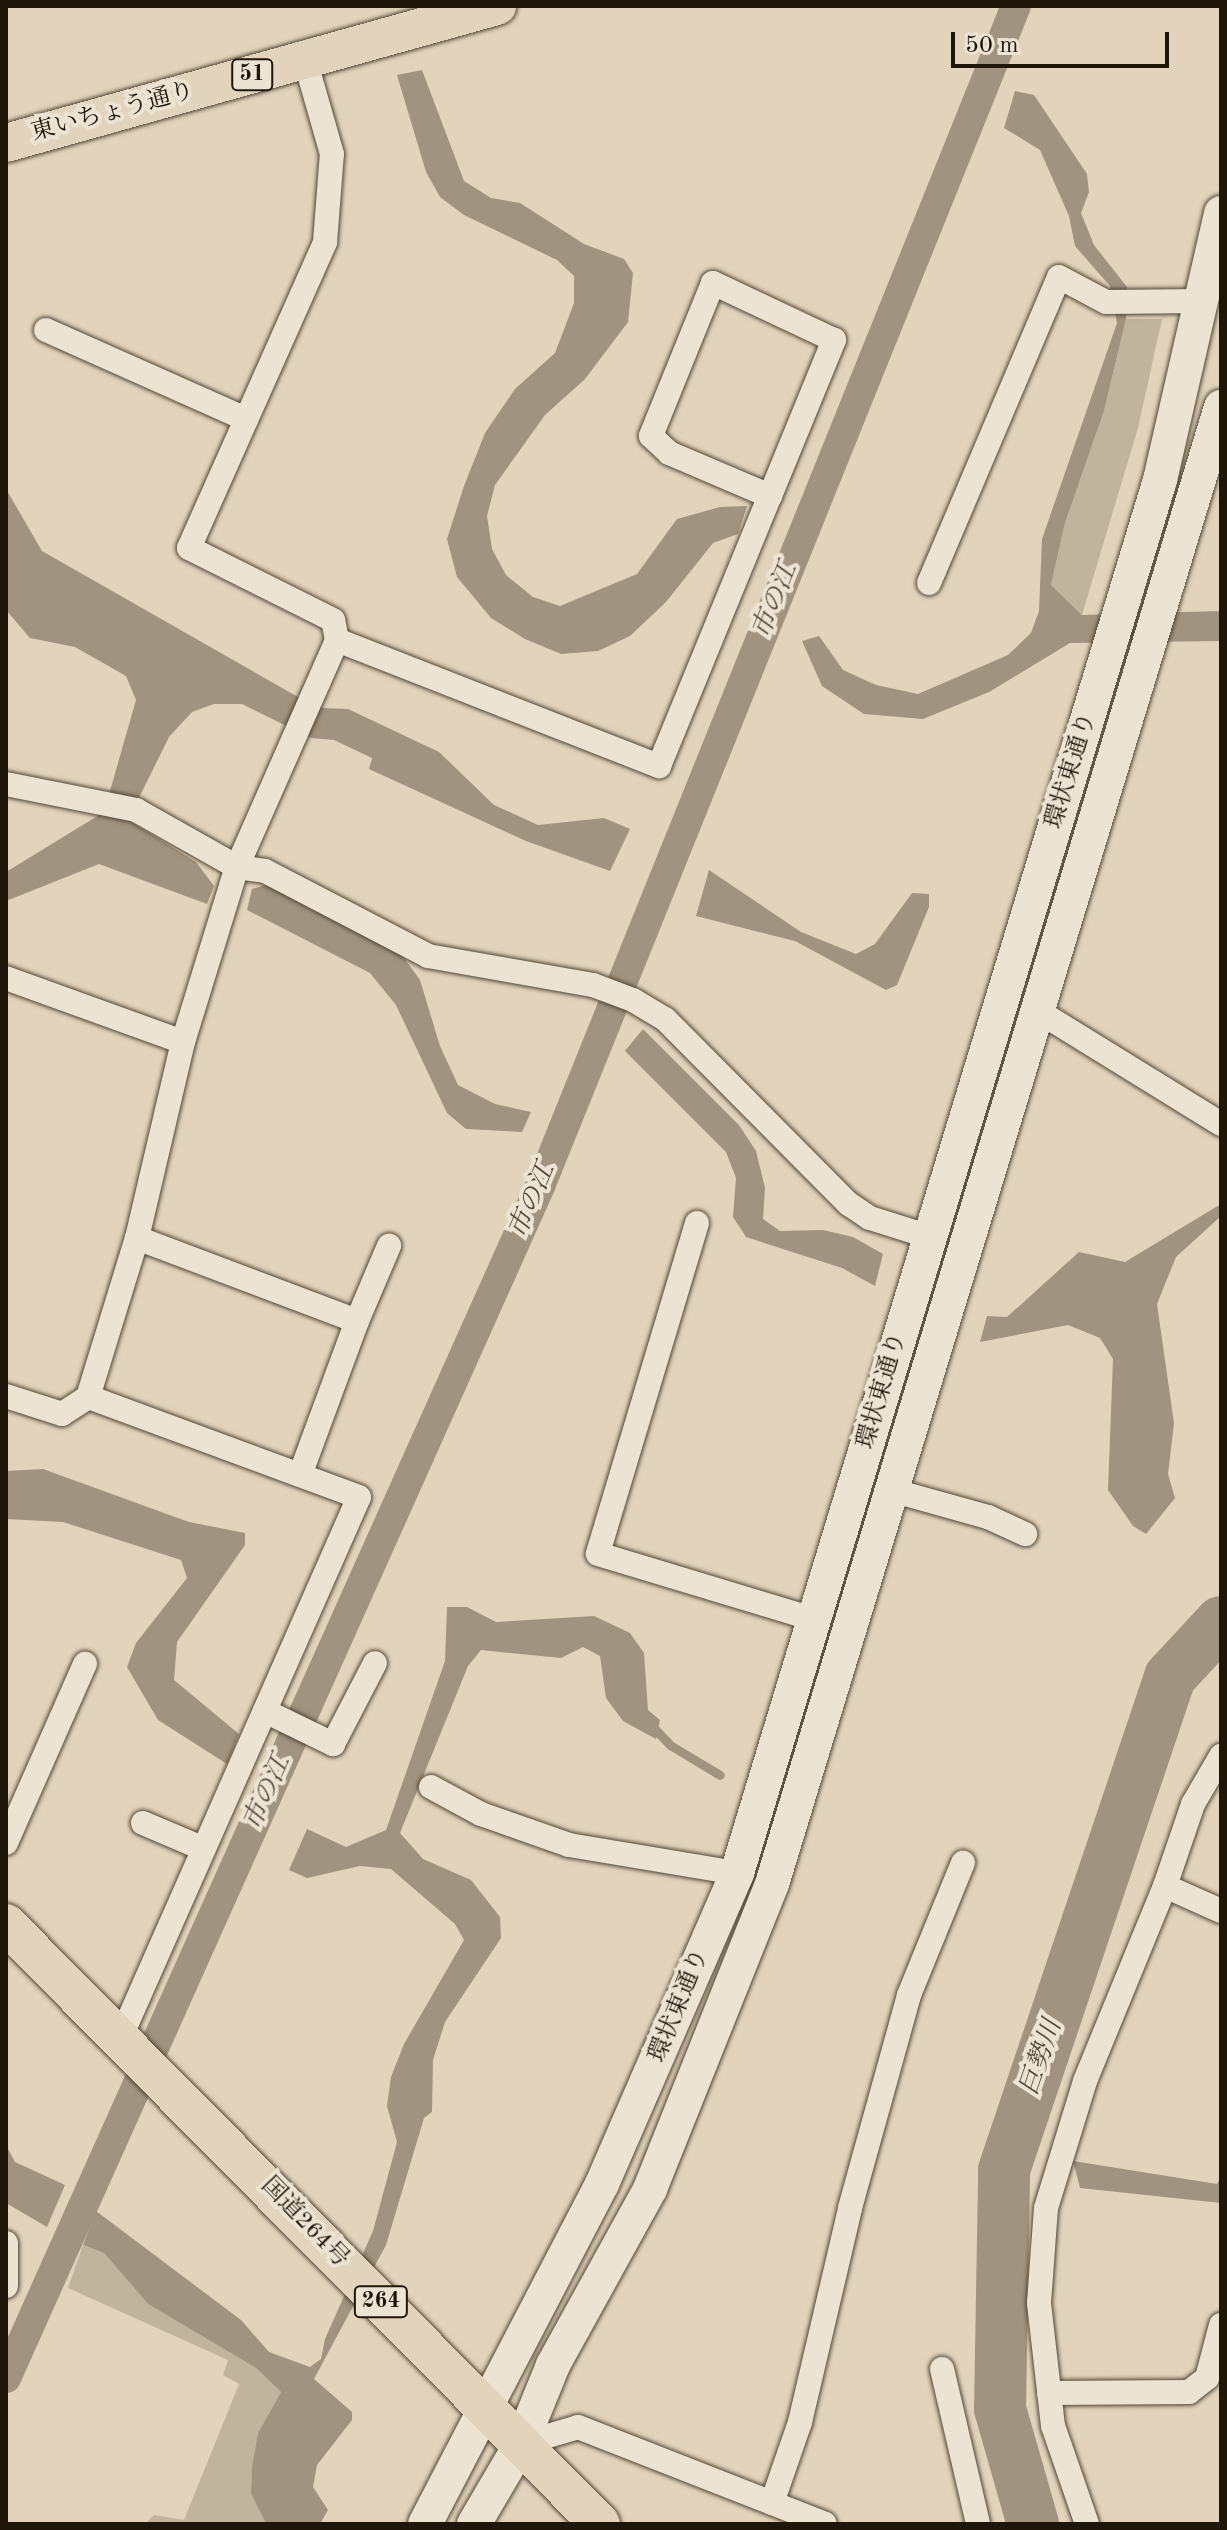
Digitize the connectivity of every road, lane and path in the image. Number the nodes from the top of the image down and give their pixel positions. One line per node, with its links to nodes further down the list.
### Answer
1 (497, 6): 2 (main road, 東いちょう通り / 51)
2 (305, 60): 3 (main road, 東いちょう通り / 51); 8 (street)
3 (6, 143)
4 (1221, 213): 5 (main road, 環状東通り)
5 (1201, 301): 10 (street); 19 (main road, 環状東通り)
6 (46, 330): 8 (street)
7 (1221, 407): 15 (main road, 環状東通り)
8 (246, 419): 11 (street)
9 (770, 496): 9 (street); 11 (street)
10 (929, 583)
11 (337, 640): 13 (street)
12 (6, 784): 13 (street)
13 (237, 867): 16 (street); 19 (street)
14 (6, 978): 16 (street)
15 (1038, 1011): 17 (street); 26 (main road, 環状東通り)
16 (183, 1042): 20 (street)
17 (1221, 1124)
18 (697, 1223): 28 (street)
19 (927, 1236): 28 (main road, 環状東通り)
20 (137, 1238): 22 (street); 24 (street)
21 (389, 1246): 22 (street)
22 (357, 1321): 25 (street)
23 (6, 1396): 24 (street)
24 (88, 1397): 25 (street)
25 (300, 1475): 31 (street)
26 (891, 1490): 27 (street); 49 (main road, 環状東通り)
27 (1025, 1534)
28 (816, 1620): 38 (main road, 環状東通り)
29 (375, 1663): 31 (street)
30 (85, 1664): 35 (street)
31 (275, 1716): 36 (street)
32 (1221, 1756): 39 (street)
33 (431, 1787): 38 (street)
34 (143, 1823): 36 (street)
35 (6, 1843)
36 (204, 1849): 42 (street)
37 (963, 1863): 50 (street)
38 (737, 1873): 48 (main road, 環状東通り)
39 (1165, 1886): 40 (street); 47 (street)
40 (1221, 1911)
41 (6, 1924): 42 (highway, 国道264号 / 264)
42 (120, 2039): 48 (highway, 国道264号 / 264)
43 (6, 2243): 44 (street)
44 (6, 2286)
45 (1221, 2325): 47 (street)
46 (942, 2369): 55 (street)
47 (1049, 2393): 56 (street)
48 (486, 2407): 49 (highway, 国道264号 / 264); 51 (main road, 環状東通り)
49 (521, 2444): 50 (street); 52 (main road, 環状東通り); 53 (highway, 国道264号 / 264)
50 (772, 2503): 54 (street)
51 (425, 2524)
52 (474, 2524)
53 (600, 2524)
54 (825, 2524)
55 (978, 2524)
56 (1087, 2524)

